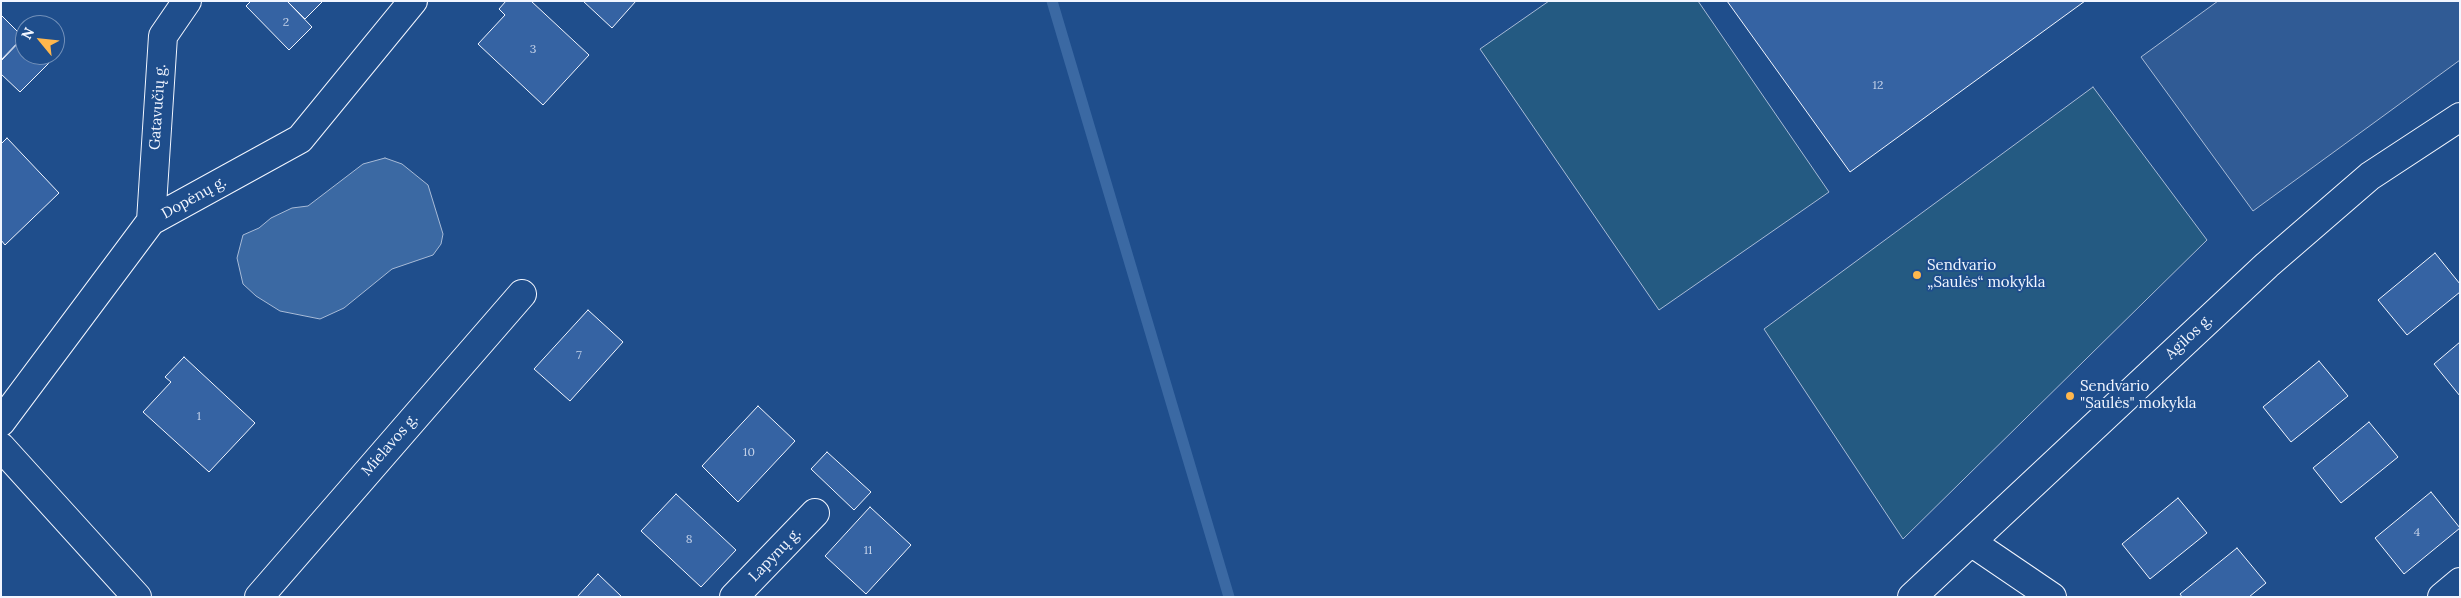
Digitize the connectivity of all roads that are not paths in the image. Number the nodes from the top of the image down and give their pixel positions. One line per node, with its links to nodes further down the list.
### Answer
1 (187, 1): 4 (street, Gatavučių g.)
2 (413, 1): 4 (street, Dopėnų g.)
3 (2460, 117): 9 (street, Agilos g.)
4 (151, 221): 6 (street, Dopėnų g.)
5 (522, 294): 12 (street, Mielavos g.)
6 (1, 422)
7 (1, 447): 11 (street)
8 (815, 513): 13 (street, Lapynų g.)
9 (1970, 542): 14 (street, Agilos g.); 15 (street)
10 (2460, 582): 16 (street)
11 (137, 597)
12 (259, 597)
13 (734, 597)
14 (1912, 597)
15 (2052, 597)
16 (2442, 597)

